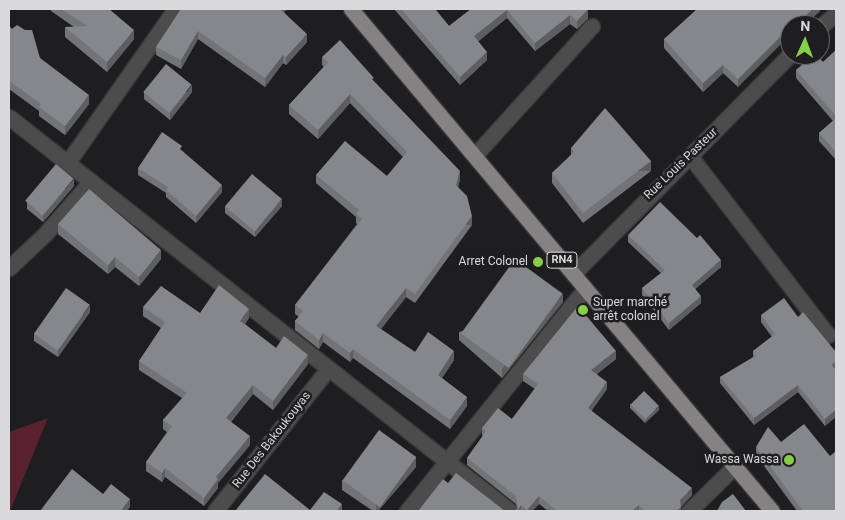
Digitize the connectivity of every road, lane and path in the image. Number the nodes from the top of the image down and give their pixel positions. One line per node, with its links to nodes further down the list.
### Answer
1 (175, 9): 8 (street)
2 (351, 9): 6 (highway, RN4)
3 (592, 26): 6 (street)
4 (780, 65): 7 (street, Rue Louis Pasteur)
5 (9, 117): 8 (street)
6 (475, 155): 11 (highway, RN4)
7 (690, 156): 11 (street, Rue Louis Pasteur); 13 (street)
8 (68, 162): 9 (street)
9 (91, 181): 10 (street); 14 (street)
10 (9, 268)
11 (573, 274): 12 (highway, RN4)
12 (585, 289): 15 (street); 16 (highway, RN4)
13 (828, 335)
14 (328, 369): 15 (street); 17 (street, Rue Des Bakoukouyas)
15 (446, 460): 18 (street); 19 (street)
16 (735, 466): 20 (street); 21 (highway, RN4)
17 (215, 511)
18 (407, 511)
19 (510, 511)
20 (688, 511)
21 (772, 511)

